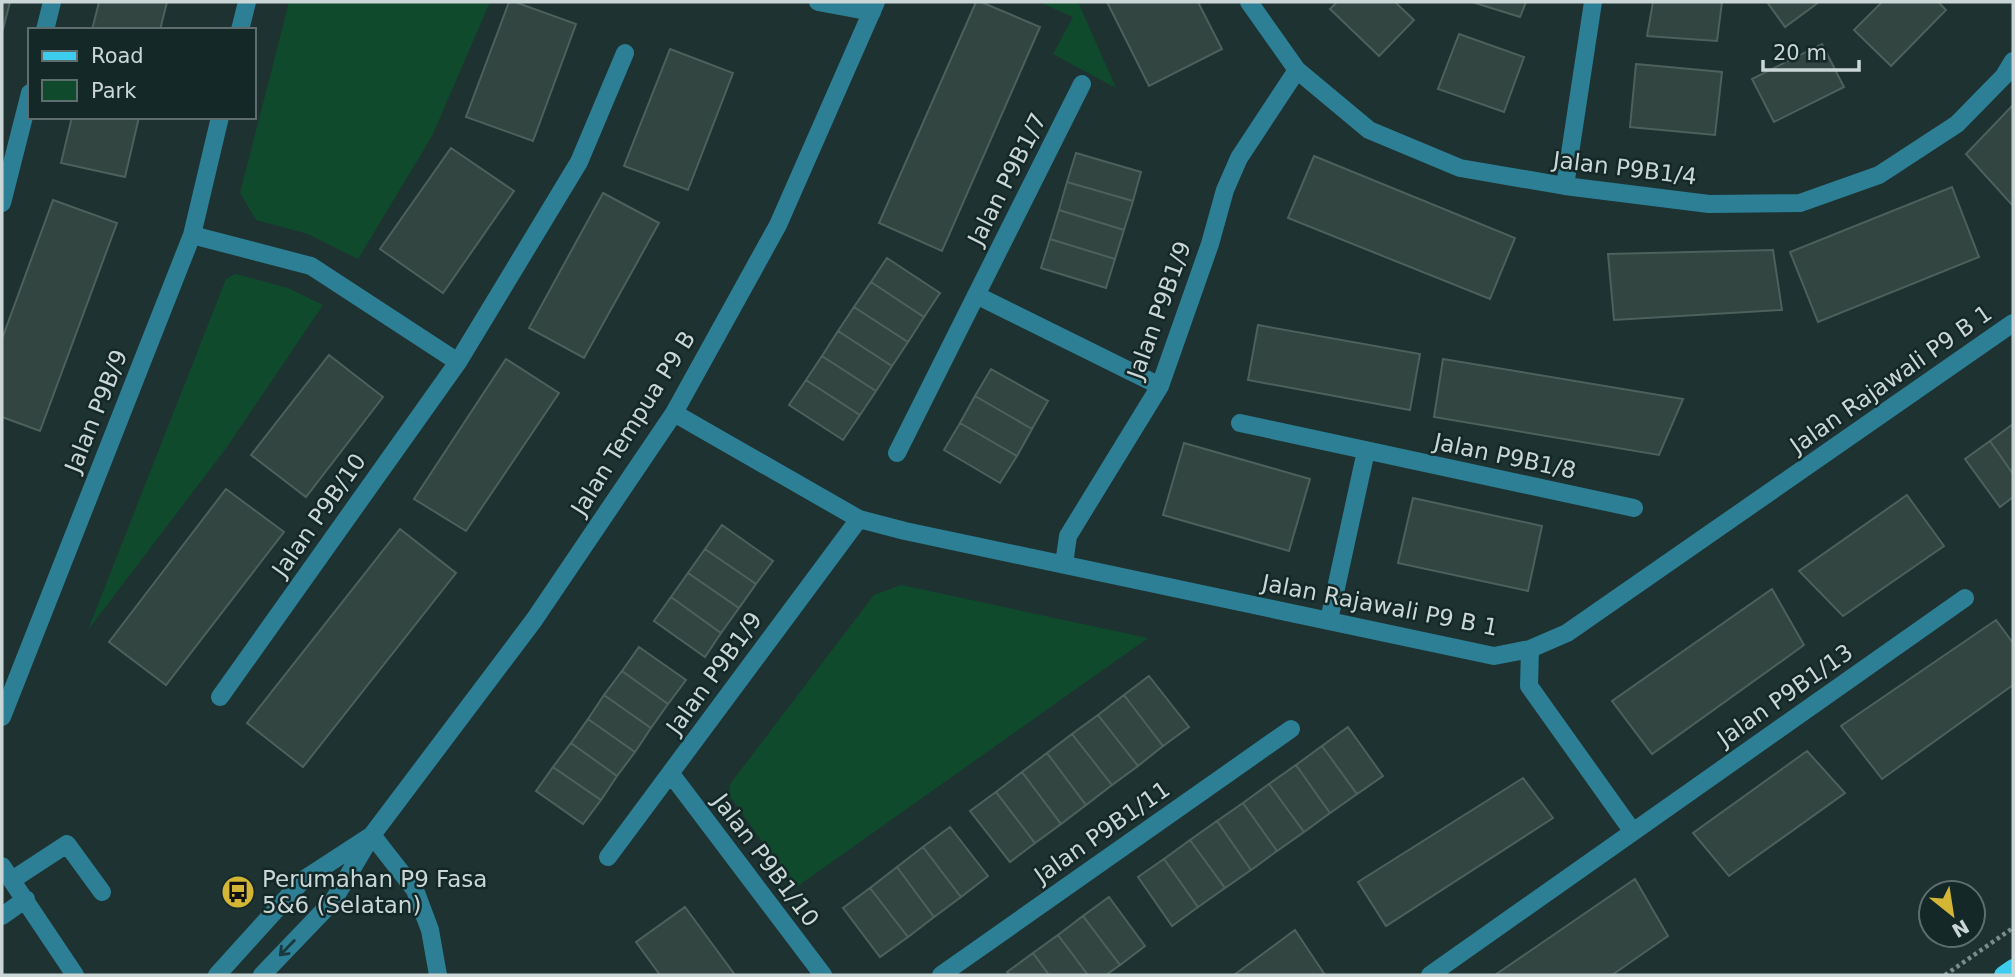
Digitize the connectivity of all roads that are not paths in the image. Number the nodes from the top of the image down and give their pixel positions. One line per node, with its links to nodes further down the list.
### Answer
1 (52, 2): 7 (street)
2 (247, 2): 8 (street)
3 (818, 2): 6 (street)
4 (1249, 2): 11 (street, Jalan P9B1/4)
5 (1593, 2): 15 (street)
6 (874, 7): 22 (street, Jalan Tempua P9 B)
7 (46, 28)
8 (240, 28)
9 (625, 53): 20 (street, Jalan P9B/10)
10 (2013, 61): 15 (street, Jalan P9B1/4)
11 (1297, 70): 15 (street, Jalan P9B1/4); 21 (street, Jalan P9B1/9)
12 (1082, 84): 18 (street, Jalan P9B1/7)
13 (28, 101): 16 (street)
14 (220, 119): 17 (street, Jalan P9B/9)
15 (1565, 186)
16 (2, 203)
17 (192, 235): 20 (street); 33 (street, Jalan P9B/9)
18 (976, 295): 21 (street); 25 (street, Jalan P9B1/7)
19 (2013, 323): 31 (street, Jalan Rajawali P9 B 1)
20 (458, 362): 32 (street, Jalan P9B/10)
21 (1160, 386): 28 (street, Jalan P9B1/9)
22 (674, 413): 27 (street, Jalan Rajawali P9 B 1); 37 (street, Jalan Tempua P9 B)
23 (1240, 423): 24 (street, Jalan P9B1/8)
24 (1366, 451): 26 (street, Jalan P9B1/8); 30 (street)
25 (897, 453)
26 (1634, 508)
27 (859, 519): 28 (street, Jalan Rajawali P9 B 1); 35 (street, Jalan P9B1/9)
28 (1064, 564): 30 (street, Jalan Rajawali P9 B 1)
29 (1965, 598): 36 (street, Jalan P9B1/13)
30 (1328, 620): 31 (street, Jalan Rajawali P9 B 1)
31 (1530, 649): 36 (street)
32 (220, 697)
33 (2, 717)
34 (1291, 729): 49 (street, Jalan P9B1/11)
35 (671, 774): 38 (street, Jalan P9B1/9); 48 (street, Jalan P9B1/10)
36 (1633, 832): 50 (street, Jalan P9B1/13)
37 (372, 835): 45 (street, Jalan Tempua P9 B); 46 (street, Jalan Tempua P9 B, one-way to 46); 47 (street)
38 (608, 857)
39 (7, 873): 40 (street); 41 (street)
40 (102, 892)
41 (26, 899): 42 (street); 44 (street)
42 (2, 916)
43 (2013, 968): 51 (main road)
44 (75, 975)
45 (217, 975)
46 (262, 975)
47 (438, 975)
48 (823, 975)
49 (942, 975)
50 (1430, 975)
51 (2003, 975)

